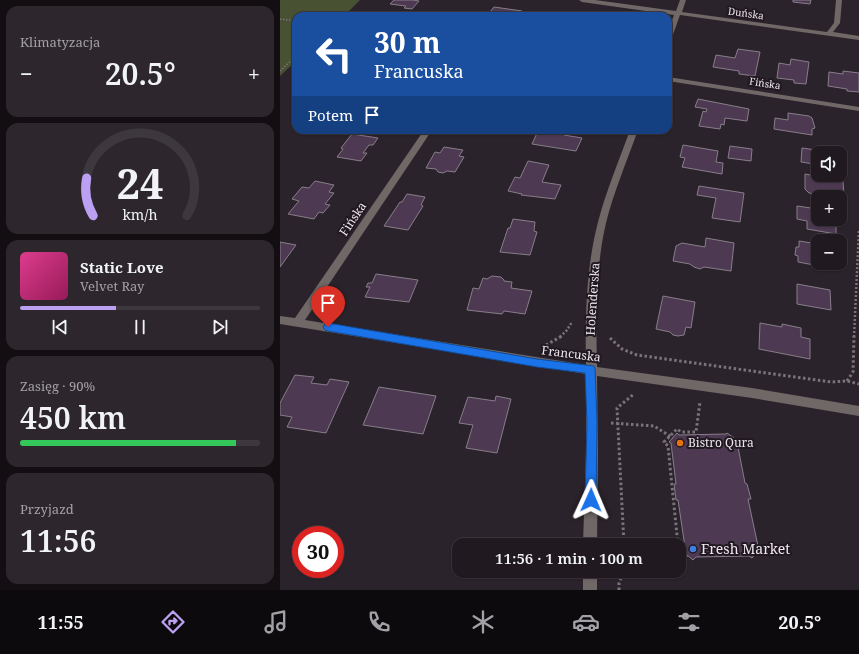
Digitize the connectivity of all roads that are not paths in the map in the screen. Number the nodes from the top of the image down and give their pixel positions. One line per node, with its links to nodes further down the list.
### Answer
1 (582, 0): 4 (street, Duńska)
2 (683, 0): 6 (street)
3 (839, 0): 8 (street)
4 (671, 12)
5 (672, 12): 6 (street, Duńska)
6 (678, 13): 7 (street); 8 (street, Duńska)
7 (672, 29)
8 (828, 34): 9 (street, Duńska)
9 (859, 38)
10 (672, 80): 11 (street, Fińska)
11 (859, 109)
12 (425, 134): 15 (street, Fińska)
13 (633, 134): 16 (street, Holenderska)
14 (280, 320): 15 (street, Francuska)
15 (298, 322): 16 (street, Francuska)
16 (590, 369): 17 (street, Francuska); 18 (street, Holenderska)
17 (859, 411)
18 (590, 538)
19 (590, 578): 20 (street)
20 (590, 590)

